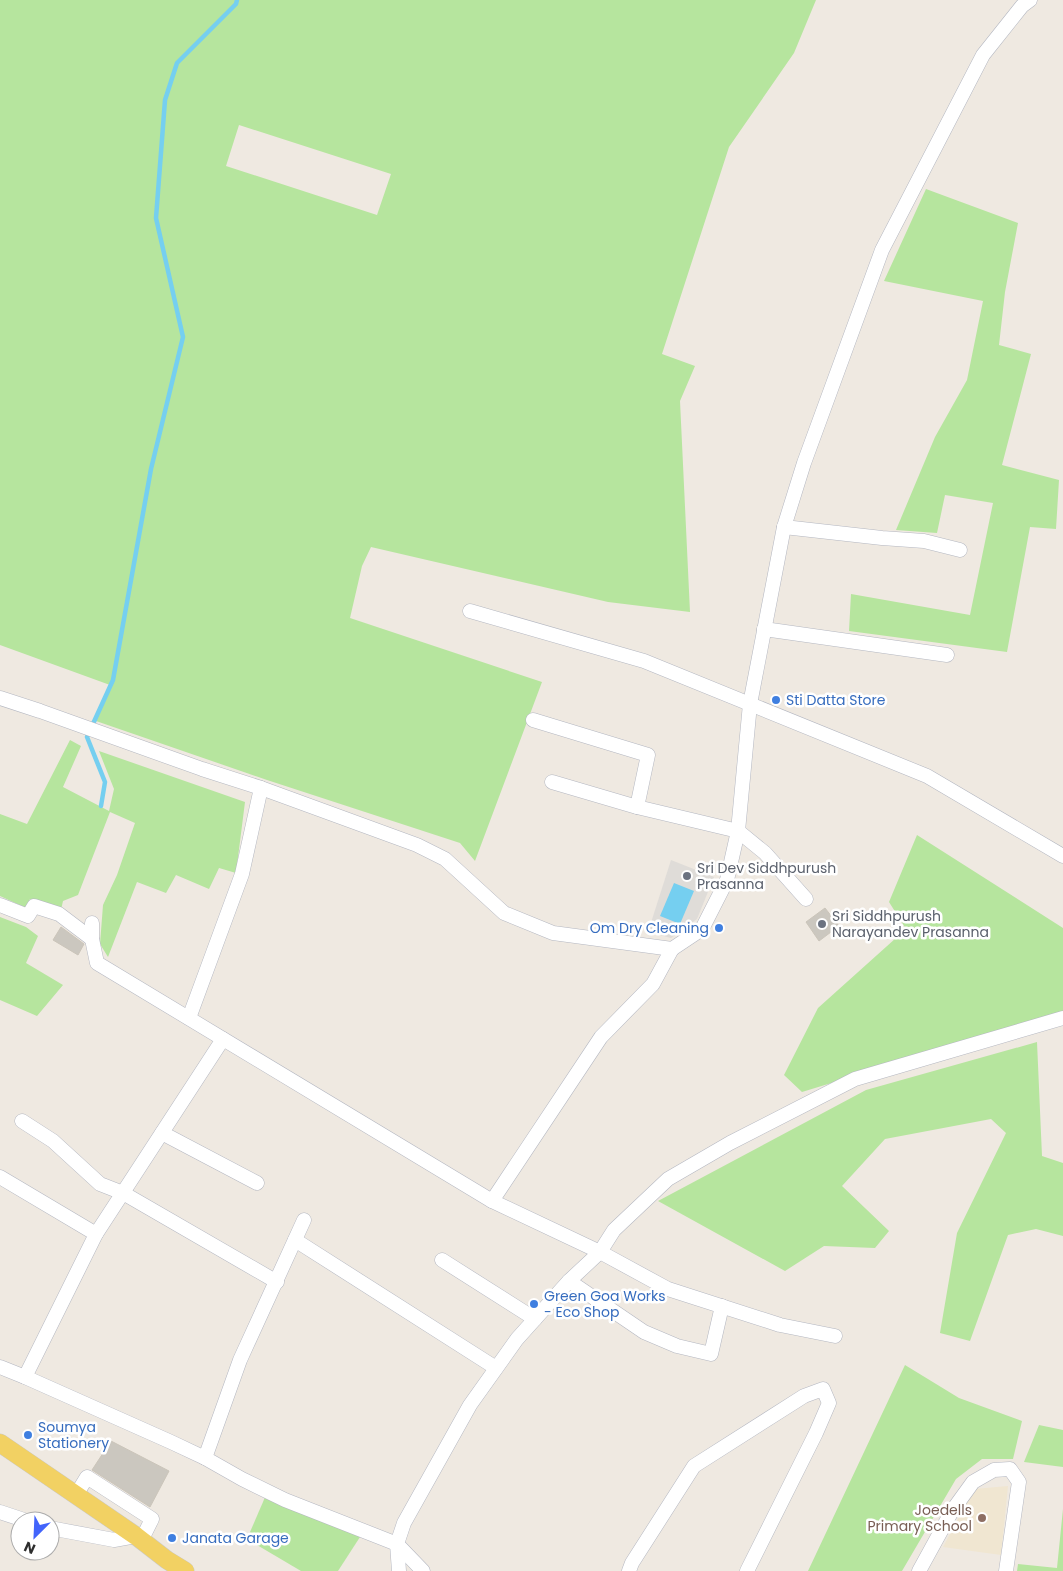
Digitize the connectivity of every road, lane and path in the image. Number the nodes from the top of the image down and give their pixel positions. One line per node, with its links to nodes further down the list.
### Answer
1 (1030, 0): 2 (street)
2 (784, 527): 3 (street); 5 (street)
3 (960, 550)
4 (470, 611): 8 (street)
5 (764, 629): 6 (street); 8 (street)
6 (947, 655)
7 (0, 698): 11 (street)
8 (750, 704): 13 (street); 14 (street)
9 (533, 720): 12 (street)
10 (552, 782): 12 (street)
11 (261, 788): 19 (street); 20 (street)
12 (637, 807): 13 (street)
13 (738, 831): 15 (street); 19 (street)
14 (1063, 856)
15 (806, 899)
16 (0, 904): 18 (street)
17 (92, 923): 18 (street)
18 (92, 939): 20 (street)
19 (672, 949): 28 (street)
20 (189, 1018): 22 (street)
21 (1063, 1018): 32 (street)
22 (223, 1039): 24 (street); 28 (street)
23 (22, 1121): 27 (street)
24 (162, 1133): 26 (street); 27 (street)
25 (0, 1176): 30 (street)
26 (257, 1183)
27 (123, 1194): 30 (street); 35 (street)
28 (492, 1201): 32 (street)
29 (304, 1220): 31 (street)
30 (96, 1234): 41 (street)
31 (295, 1240): 35 (street); 40 (street)
32 (600, 1252): 34 (street); 36 (street)
33 (442, 1260): 37 (street)
34 (569, 1281): 36 (street); 37 (street)
35 (276, 1282): 43 (street)
36 (722, 1306): 38 (street)
37 (536, 1319): 40 (street)
38 (835, 1336)
39 (0, 1367): 41 (street)
40 (496, 1368): 47 (street)
41 (25, 1377): 43 (street)
42 (0, 1443): 44 (main road)
43 (205, 1458): 47 (street)
44 (76, 1495): 46 (main road); 46 (street)
45 (60, 1530): 46 (street)
46 (138, 1539): 48 (main road)
47 (397, 1544): 50 (street); 51 (street)
48 (165, 1566): 49 (main road)
49 (185, 1571)
50 (399, 1571)
51 (423, 1571)
52 (629, 1571): 53 (street)
53 (748, 1571)
54 (919, 1571): 55 (street)
55 (1006, 1571)

